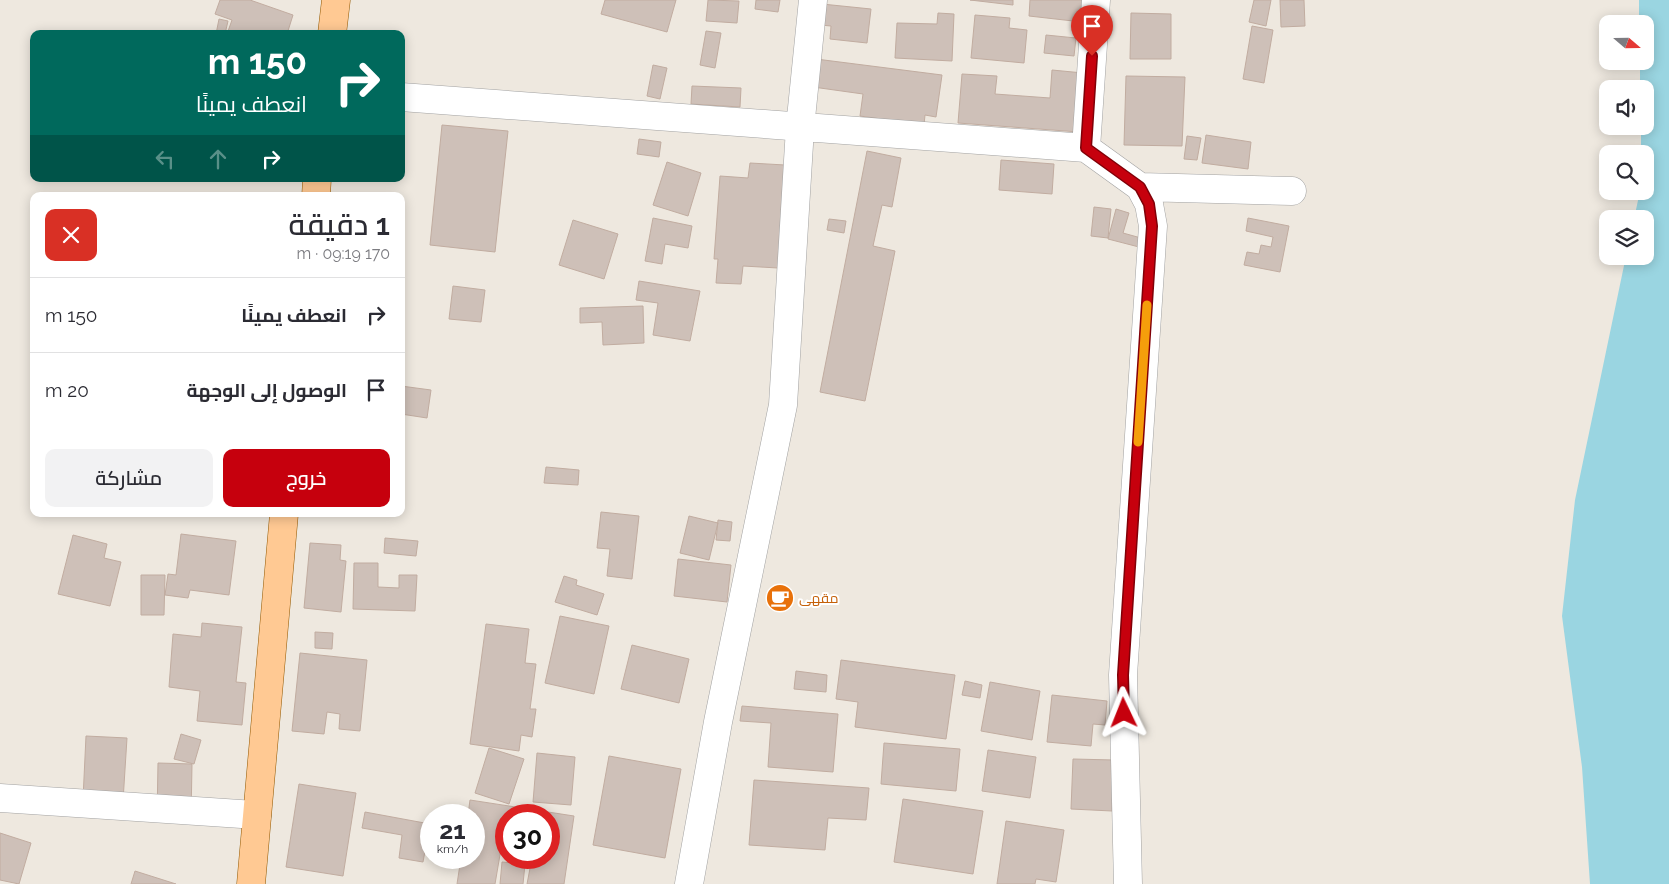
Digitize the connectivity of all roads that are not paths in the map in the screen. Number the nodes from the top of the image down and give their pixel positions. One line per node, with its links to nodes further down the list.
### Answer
1 (336, 0): 4 (main road)
2 (813, 0): 6 (street)
3 (1096, 0): 7 (street)
4 (332, 30)
5 (405, 98): 6 (street)
6 (800, 128): 7 (street); 14 (street)
7 (1086, 148): 8 (street)
8 (1140, 187): 9 (street); 15 (street)
9 (1292, 191)
10 (284, 517): 12 (main road)
11 (0, 798): 12 (street)
12 (257, 816): 13 (main road)
13 (251, 884)
14 (689, 884)
15 (1128, 884)

